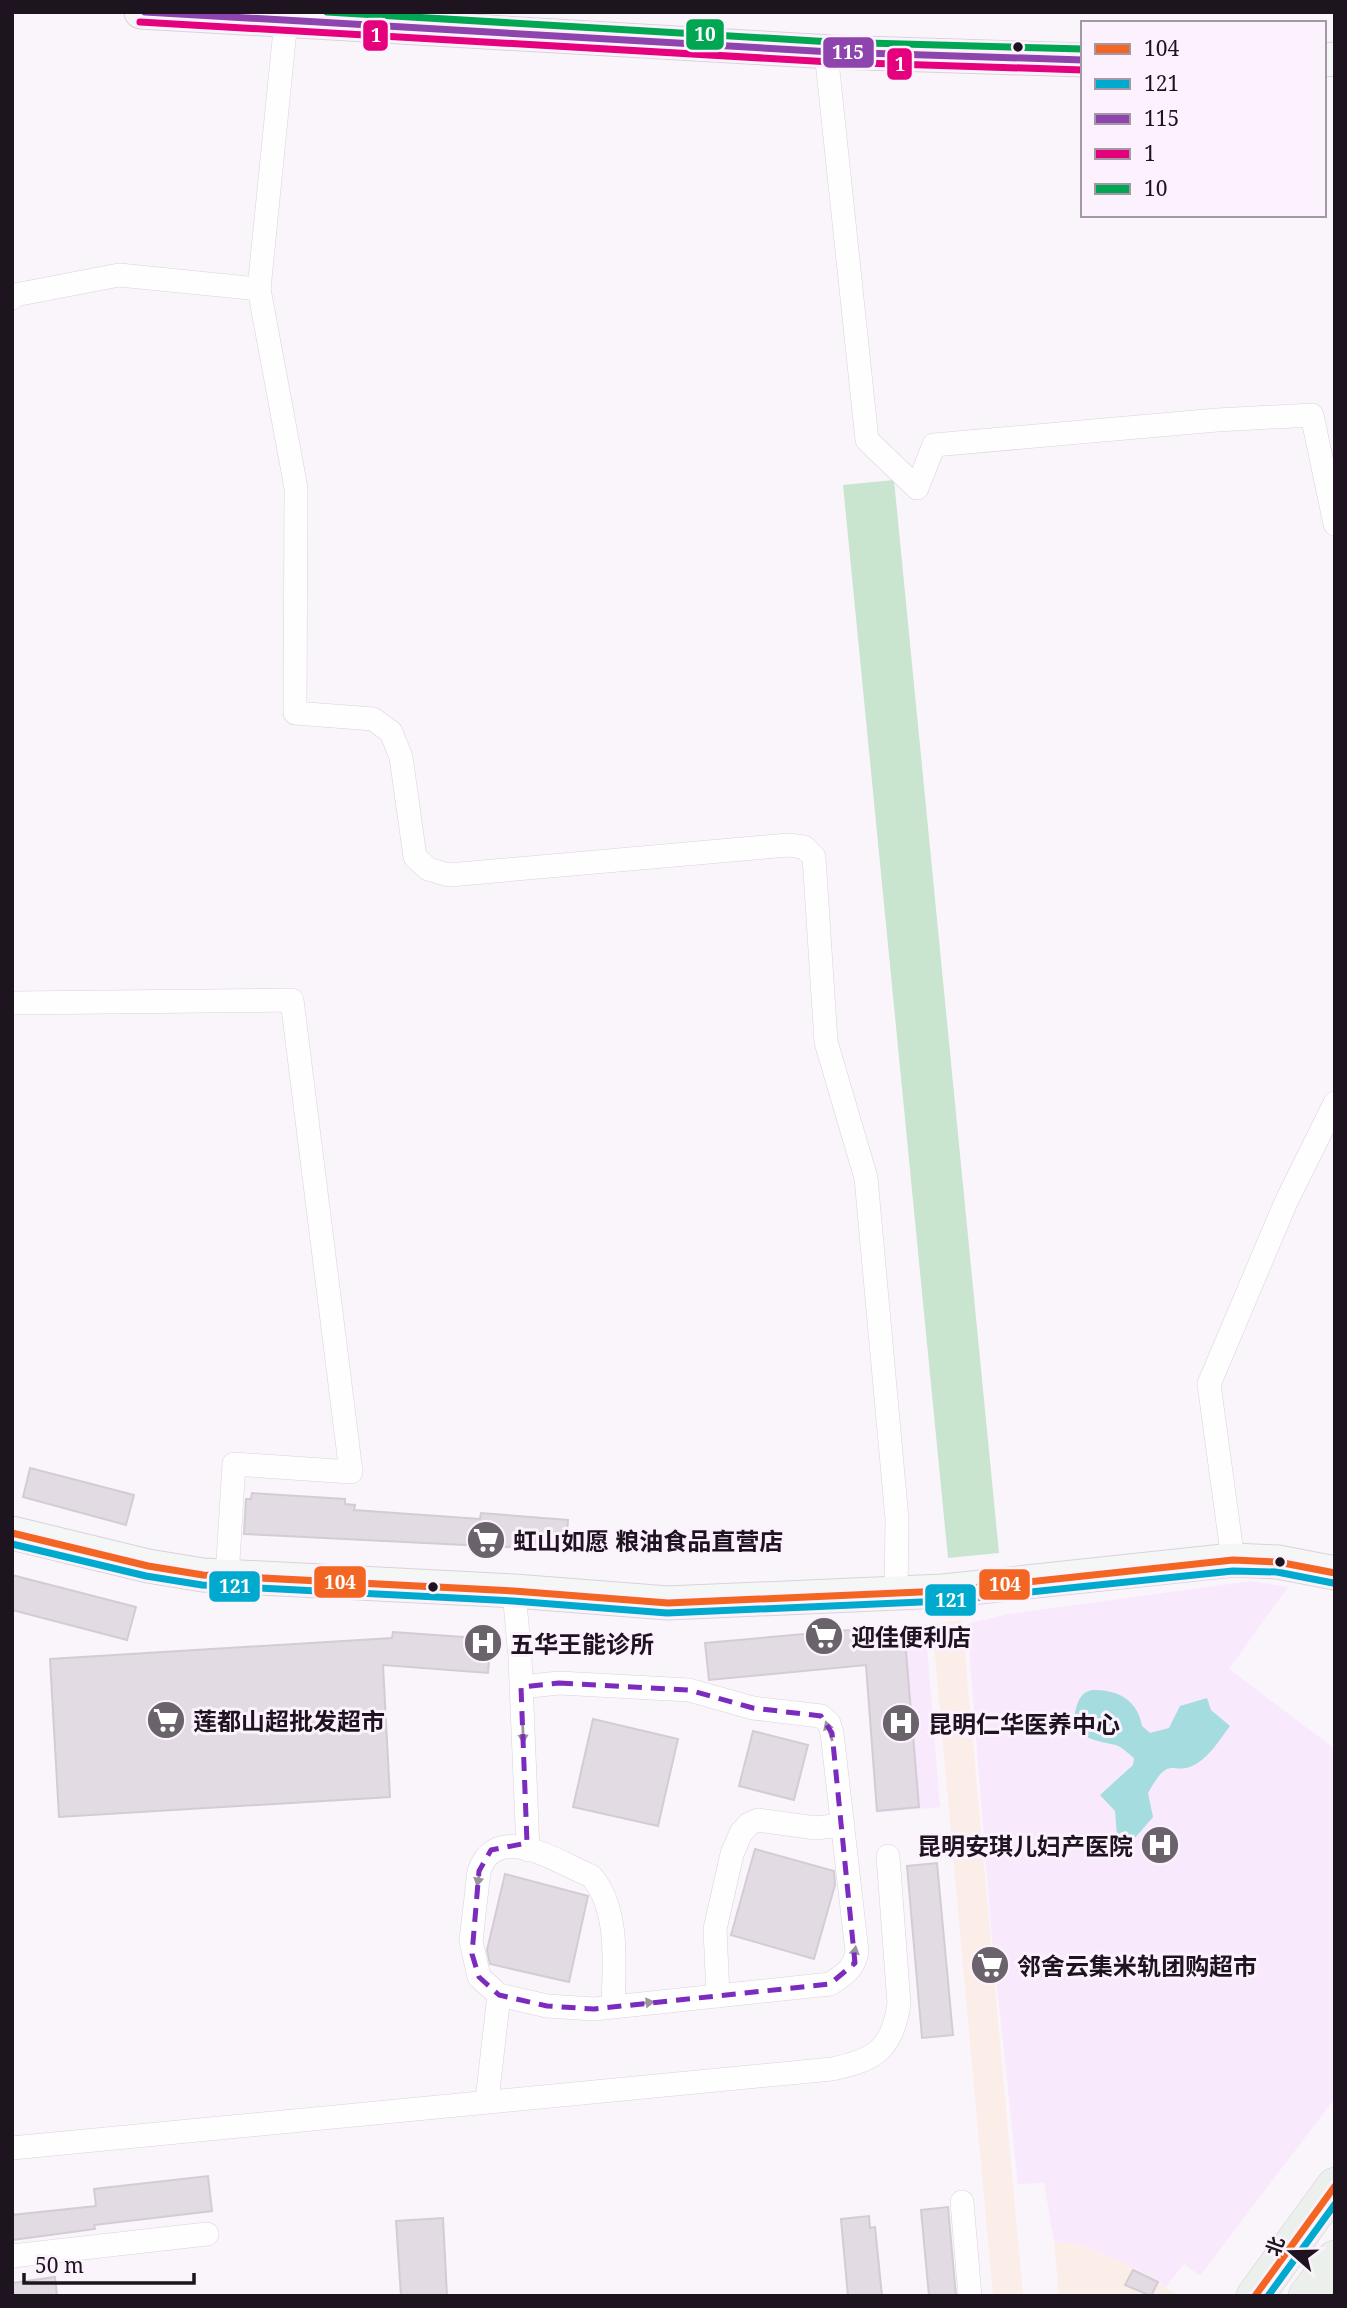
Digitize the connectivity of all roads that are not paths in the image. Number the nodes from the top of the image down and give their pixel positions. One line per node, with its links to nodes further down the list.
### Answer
1 (141, 12): 3 (street)
2 (541, 12): 4 (street)
3 (286, 20): 5 (street); 7 (street)
4 (1081, 38)
5 (826, 52): 6 (street); 9 (street)
6 (1081, 60)
7 (259, 289): 8 (street); 17 (street)
8 (13, 296)
9 (1335, 524)
10 (12, 1003): 15 (street)
11 (1335, 1103): 13 (street)
12 (12, 1533): 15 (street)
13 (1233, 1560): 14 (street); 17 (street)
14 (1335, 1573)
15 (227, 1577): 16 (street)
16 (514, 1591): 17 (street); 18 (street)
17 (896, 1594)
18 (522, 1687): 19 (street, one-way to 18); 20 (street, one-way to 20)
19 (843, 1825): 23 (street); 23 (street, one-way to 19)
20 (528, 1850): 22 (street, one-way to 22); 24 (street)
21 (888, 1856): 25 (street)
22 (499, 1995): 24 (street); 25 (street)
23 (718, 1996): 24 (street, one-way to 23)
24 (613, 2006)
25 (487, 2100): 26 (street)
26 (12, 2148)
27 (1335, 2186): 33 (main road)
28 (962, 2202): 32 (street)
29 (207, 2234): 30 (street)
30 (12, 2256)
31 (1335, 2259): 34 (main road)
32 (970, 2296)
33 (1255, 2296)
34 (1307, 2296)

